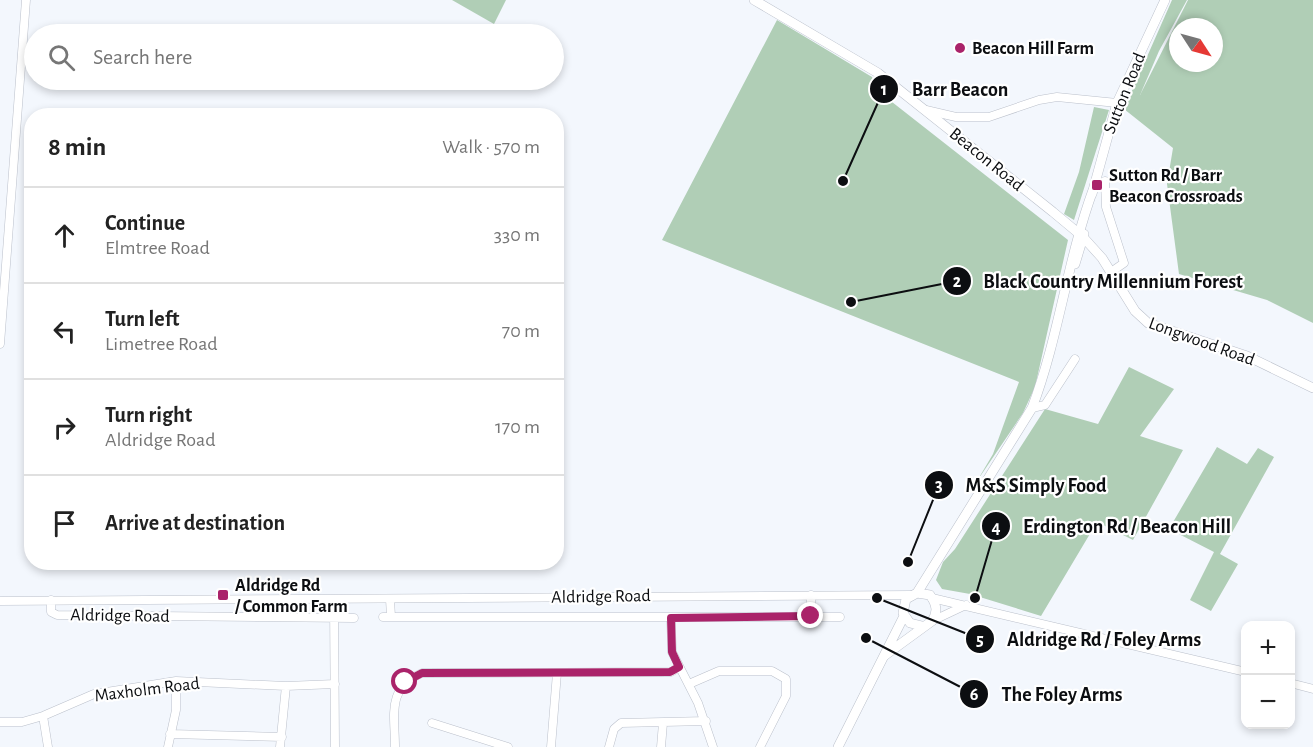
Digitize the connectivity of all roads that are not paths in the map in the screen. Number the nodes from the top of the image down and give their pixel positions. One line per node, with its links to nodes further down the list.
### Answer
1 (26, 0): 4 (street)
2 (754, 0): 7 (main road, Beacon Road)
3 (1165, 0): 6 (main road, Sutton Road)
4 (24, 24)
5 (24, 26): 11 (street)
6 (1117, 103): 7 (street); 9 (main road, Sutton Road)
7 (926, 110): 9 (main road, Beacon Road)
8 (1105, 181): 10 (street)
9 (1080, 239): 10 (main road, Longwood Road); 14 (main road, Sutton Road)
10 (1111, 272): 13 (main road, Longwood Road)
11 (0, 344)
12 (1075, 359): 14 (street)
13 (1313, 388)
14 (1032, 408): 15 (main road, Sutton Road)
15 (929, 573): 16 (main road, Sutton Road); 19 (main road)
16 (915, 594): 18 (street, Aldridge Road); 19 (main road); 26 (main road)
17 (812, 595): 18 (street, Aldridge Road); 20 (street, Aldridge Road); 28 (street)
18 (888, 596): 26 (street)
19 (931, 597): 25 (street); 33 (main road)
20 (390, 599): 22 (street, Aldridge Road); 32 (street, Aldridge Road)
21 (51, 600): 23 (street, Aldridge Road); 24 (street, Aldridge Road); 27 (street, Aldridge Road)
22 (334, 600): 24 (street, Aldridge Road); 30 (street)
23 (0, 601)
24 (273, 601): 27 (street)
25 (968, 605): 33 (street); 36 (street)
26 (904, 613): 33 (main road); 34 (main road)
27 (274, 616): 30 (street, Aldridge Road)
28 (811, 616): 29 (street, Aldridge Road); 32 (street, Aldridge Road)
29 (840, 617)
30 (334, 618): 31 (street, Aldridge Road); 39 (street)
31 (354, 618)
32 (671, 618): 35 (street)
33 (927, 624): 34 (main road)
34 (884, 656): 62 (main road)
35 (679, 667): 37 (street); 40 (street)
36 (1241, 671)
37 (557, 673): 55 (street); 57 (street)
38 (176, 681): 42 (street, Maxholm Road); 44 (street, Maxholm Road); 49 (street)
39 (335, 684): 42 (street, Maxholm Road); 54 (street)
40 (689, 684): 45 (street); 61 (street)
41 (1295, 684): 43 (street)
42 (286, 686): 50 (street)
43 (1313, 689)
44 (43, 716): 46 (street, Maxholm Road); 51 (street)
45 (706, 721): 48 (street); 60 (street)
46 (0, 722)
47 (432, 723): 56 (street)
48 (663, 723): 58 (street); 59 (street)
49 (170, 734): 50 (street); 52 (street)
50 (282, 737): 53 (street)
51 (48, 747)
52 (168, 747)
53 (280, 747)
54 (335, 747)
55 (395, 747)
56 (508, 747)
57 (551, 747)
58 (609, 747)
59 (661, 747)
60 (713, 747)
61 (760, 747)
62 (838, 747)

